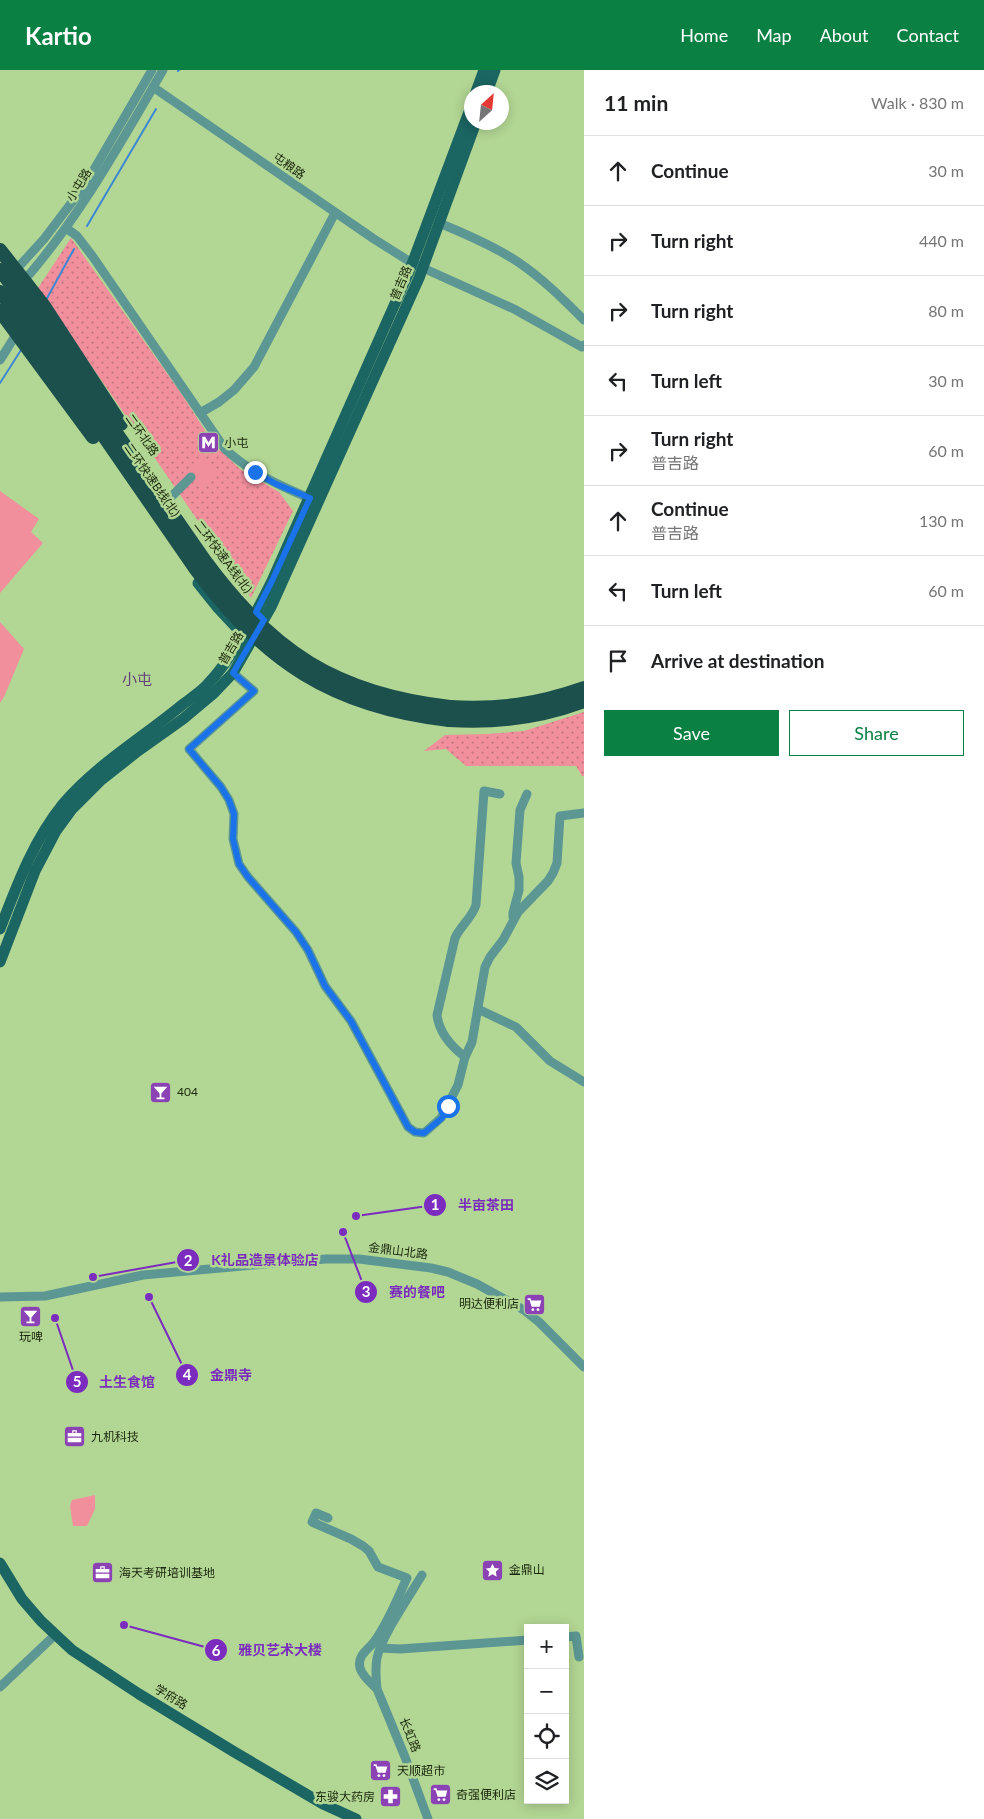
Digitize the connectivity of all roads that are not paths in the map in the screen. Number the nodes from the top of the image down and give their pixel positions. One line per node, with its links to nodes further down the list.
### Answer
1 (152, 70): 15 (street, 小屯路)
2 (162, 70): 7 (street, 小屯路)
3 (484, 70): 5 (main road)
4 (495, 70): 6 (main road)
5 (479, 85)
6 (490, 85)
7 (152, 87): 10 (street, 屯粮路); 12 (street, 小屯路)
8 (464, 128): 14 (main road, 普吉路)
9 (473, 130): 11 (main road, 普吉路)
10 (335, 213): 14 (street, 屯粮路); 23 (street)
11 (439, 223): 14 (main road, 普吉路); 19 (street)
12 (66, 228): 17 (street, 小屯路); 23 (street)
13 (0, 250): 27 (highway, bridge)
14 (418, 266): 21 (street, 屯粮路); 25 (main road, 普吉路); 28 (main road, 普吉路)
15 (4, 269): 16 (street, 小屯路); 17 (main road, 二环北路); 27 (highway, 二环快速A线(北), bridge)
16 (0, 286)
17 (19, 286): 18 (street, 小屯路); 26 (main road, 二环北路)
18 (0, 302): 20 (main road); 27 (highway, bridge); 27 (highway, 二环快速B线(北), bridge)
19 (584, 320)
20 (21, 328): 22 (street); 29 (main road)
21 (584, 345)
22 (0, 360)
23 (200, 413): 25 (street)
24 (190, 477): 26 (street)
25 (310, 498): 28 (main road, 普吉路)
26 (169, 499): 28 (main road, 二环北路)
27 (210, 577): 33 (highway, 二环快速B线(北), bridge)
28 (260, 616): 29 (main road, 普吉路)
29 (247, 639): 30 (main road, 普吉路); 38 (main road, 普吉路)
30 (233, 673): 39 (main road, 普吉路); 41 (street)
31 (584, 688): 33 (highway)
32 (584, 701): 33 (highway, 二环快速B线(北))
33 (449, 713)
34 (500, 794): 41 (street)
35 (527, 794): 37 (street)
36 (584, 813): 37 (street)
37 (514, 920): 40 (street)
38 (0, 929)
39 (0, 962)
40 (478, 1009): 41 (street); 42 (street)
41 (465, 1058)
42 (584, 1082)
43 (0, 1297): 44 (street, 金鼎山北路)
44 (584, 1367)
45 (328, 1518): 54 (street)
46 (0, 1563): 48 (main road, 学府路)
47 (422, 1575): 51 (street)
48 (55, 1635): 53 (street); 55 (main road, 学府路)
49 (569, 1637): 52 (street)
50 (524, 1640): 51 (street)
51 (380, 1648): 54 (street)
52 (579, 1657)
53 (0, 1686)
54 (377, 1690): 56 (street, 长虹路)
55 (356, 1819)
56 (428, 1819)

